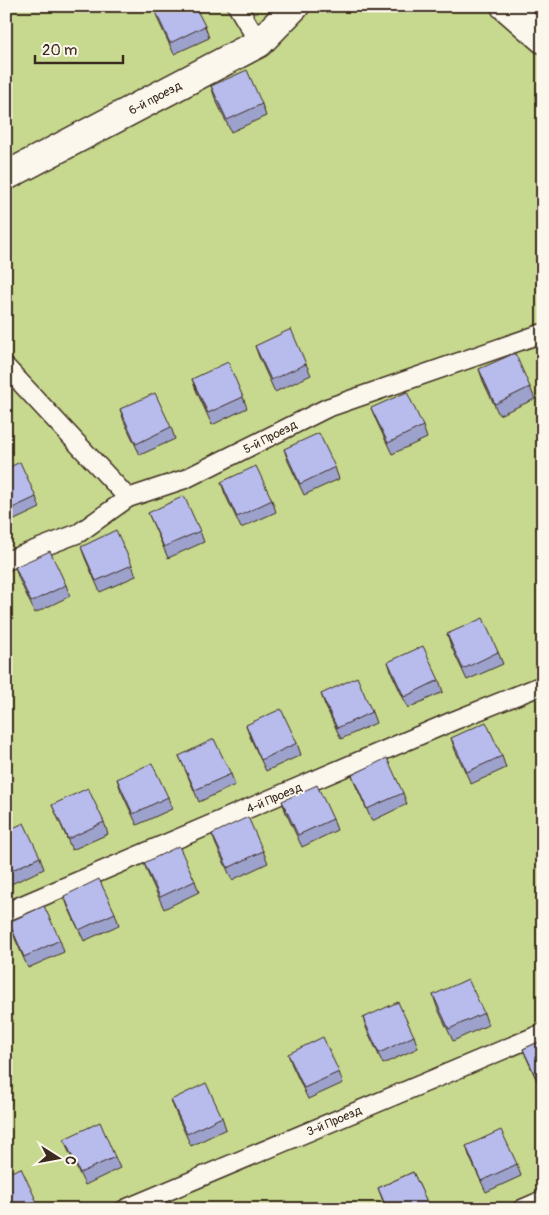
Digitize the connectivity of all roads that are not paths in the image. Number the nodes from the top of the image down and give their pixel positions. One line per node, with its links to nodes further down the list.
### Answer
1 (237, 6): 5 (lane)
2 (295, 6): 5 (street, 6-й проезд)
3 (505, 6): 4 (street)
4 (543, 39)
5 (259, 43): 6 (street, 6-й проезд)
6 (6, 176)
7 (543, 333): 9 (lane, 5-й Проезд)
8 (6, 367): 9 (lane)
9 (128, 498): 10 (lane, 5-й Проезд)
10 (6, 561)
11 (543, 685): 12 (lane, 4-й Проезд)
12 (6, 912)
13 (543, 1034): 15 (lane, 3-й Проезд)
14 (543, 1200): 16 (lane)
15 (125, 1209)
16 (522, 1209)

